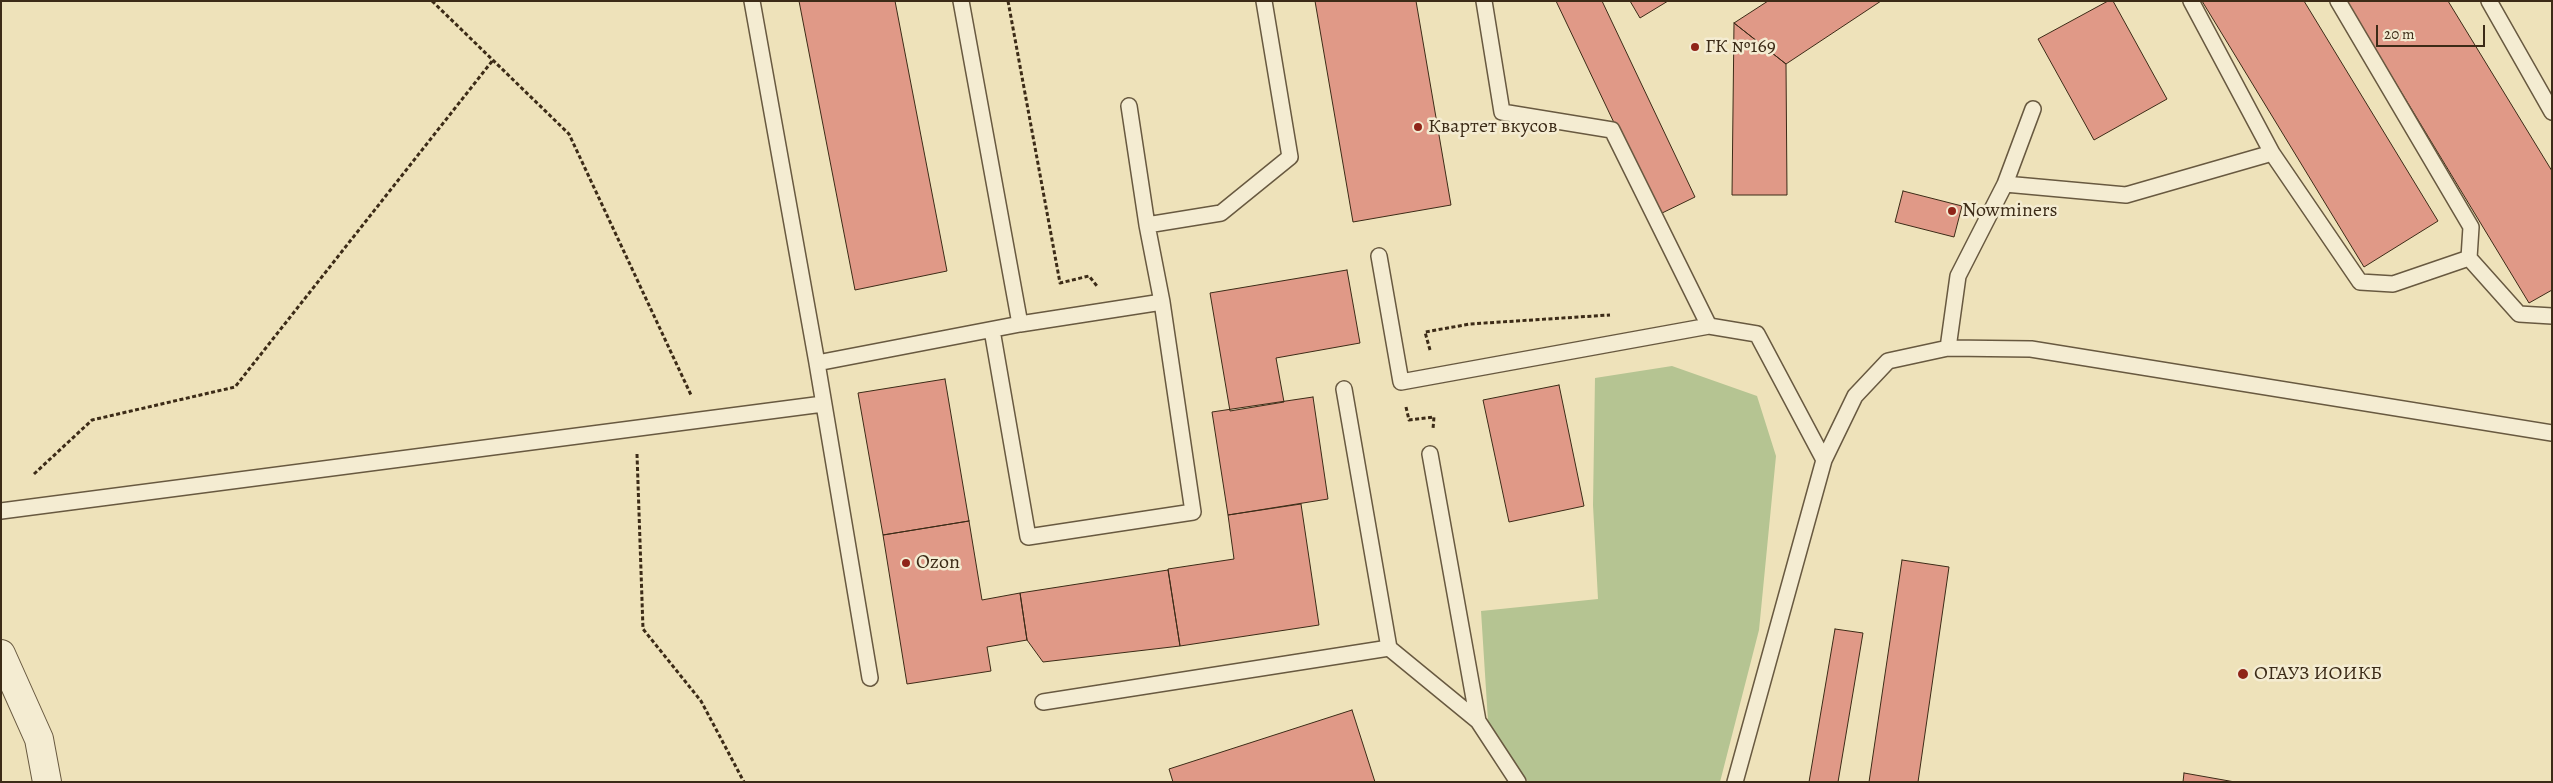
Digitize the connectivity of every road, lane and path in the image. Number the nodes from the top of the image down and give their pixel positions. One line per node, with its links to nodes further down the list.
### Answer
1 (432, 1): 10 (path)
2 (752, 1): 28 (lane)
3 (961, 1): 23 (lane)
4 (1008, 1): 19 (path)
5 (1264, 1): 16 (lane)
6 (1484, 1): 25 (lane)
7 (2191, 1): 14 (lane)
8 (2338, 1): 18 (lane)
9 (2489, 1): 13 (lane)
10 (493, 60): 30 (path); 36 (path)
11 (1129, 106): 16 (lane)
12 (2033, 109): 15 (lane)
13 (2552, 112)
14 (2272, 153): 15 (lane); 18 (lane)
15 (2005, 184): 27 (lane)
16 (1147, 225): 20 (lane)
17 (1379, 256): 25 (lane)
18 (2469, 258): 22 (lane)
19 (1098, 288)
20 (1162, 302): 23 (lane); 26 (lane)
21 (1614, 314): 24 (path)
22 (2552, 316)
23 (1020, 324): 26 (lane)
24 (1470, 324)
25 (1709, 326): 35 (lane)
26 (992, 330): 28 (lane)
27 (1948, 348): 32 (lane); 35 (lane)
28 (817, 363): 31 (lane)
29 (1344, 389): 38 (lane)
30 (692, 398)
31 (823, 404): 37 (lane); 40 (lane)
32 (2552, 433)
33 (637, 449): 44 (path)
34 (1430, 454): 42 (lane)
35 (1824, 460): 46 (lane)
36 (34, 474)
37 (1, 511)
38 (1389, 648): 41 (lane); 42 (lane)
39 (1, 654): 43 (street)
40 (870, 678)
41 (1043, 702)
42 (1478, 721): 45 (lane)
43 (47, 782)
44 (744, 782)
45 (1518, 782)
46 (1735, 782)

